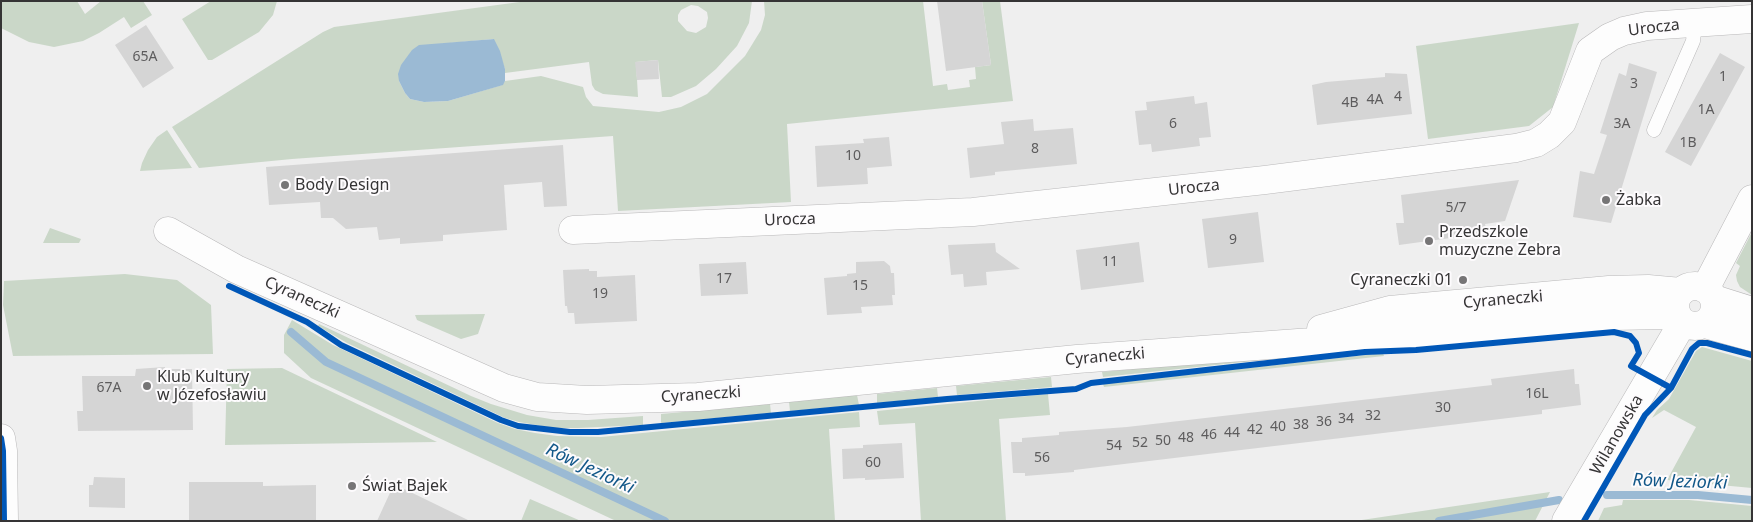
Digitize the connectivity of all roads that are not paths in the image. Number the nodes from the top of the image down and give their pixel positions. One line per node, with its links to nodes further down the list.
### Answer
1 (1752, 19): 2 (street, Urocza)
2 (1694, 23): 3 (lane); 5 (street, Urocza)
3 (1654, 130)
4 (1752, 200): 8 (street, Wilanowska)
5 (573, 230)
6 (168, 231): 13 (street, Cyraneczki)
7 (1462, 303): 8 (street, Cyraneczki); 11 (street); 13 (street, Cyraneczki)
8 (1695, 307): 9 (street, Cyraneczki); 10 (street, Cyraneczki); 12 (street, Cyraneczki); 14 (street, Wilanowska)
9 (1752, 310)
10 (1629, 315): 11 (street, Cyraneczki); 14 (street)
11 (1452, 331): 13 (street, Cyraneczki)
12 (1752, 338)
13 (1269, 344)
14 (1661, 360): 17 (street, Wilanowska)
15 (1, 438): 16 (street)
16 (4, 521)
17 (1566, 521)

